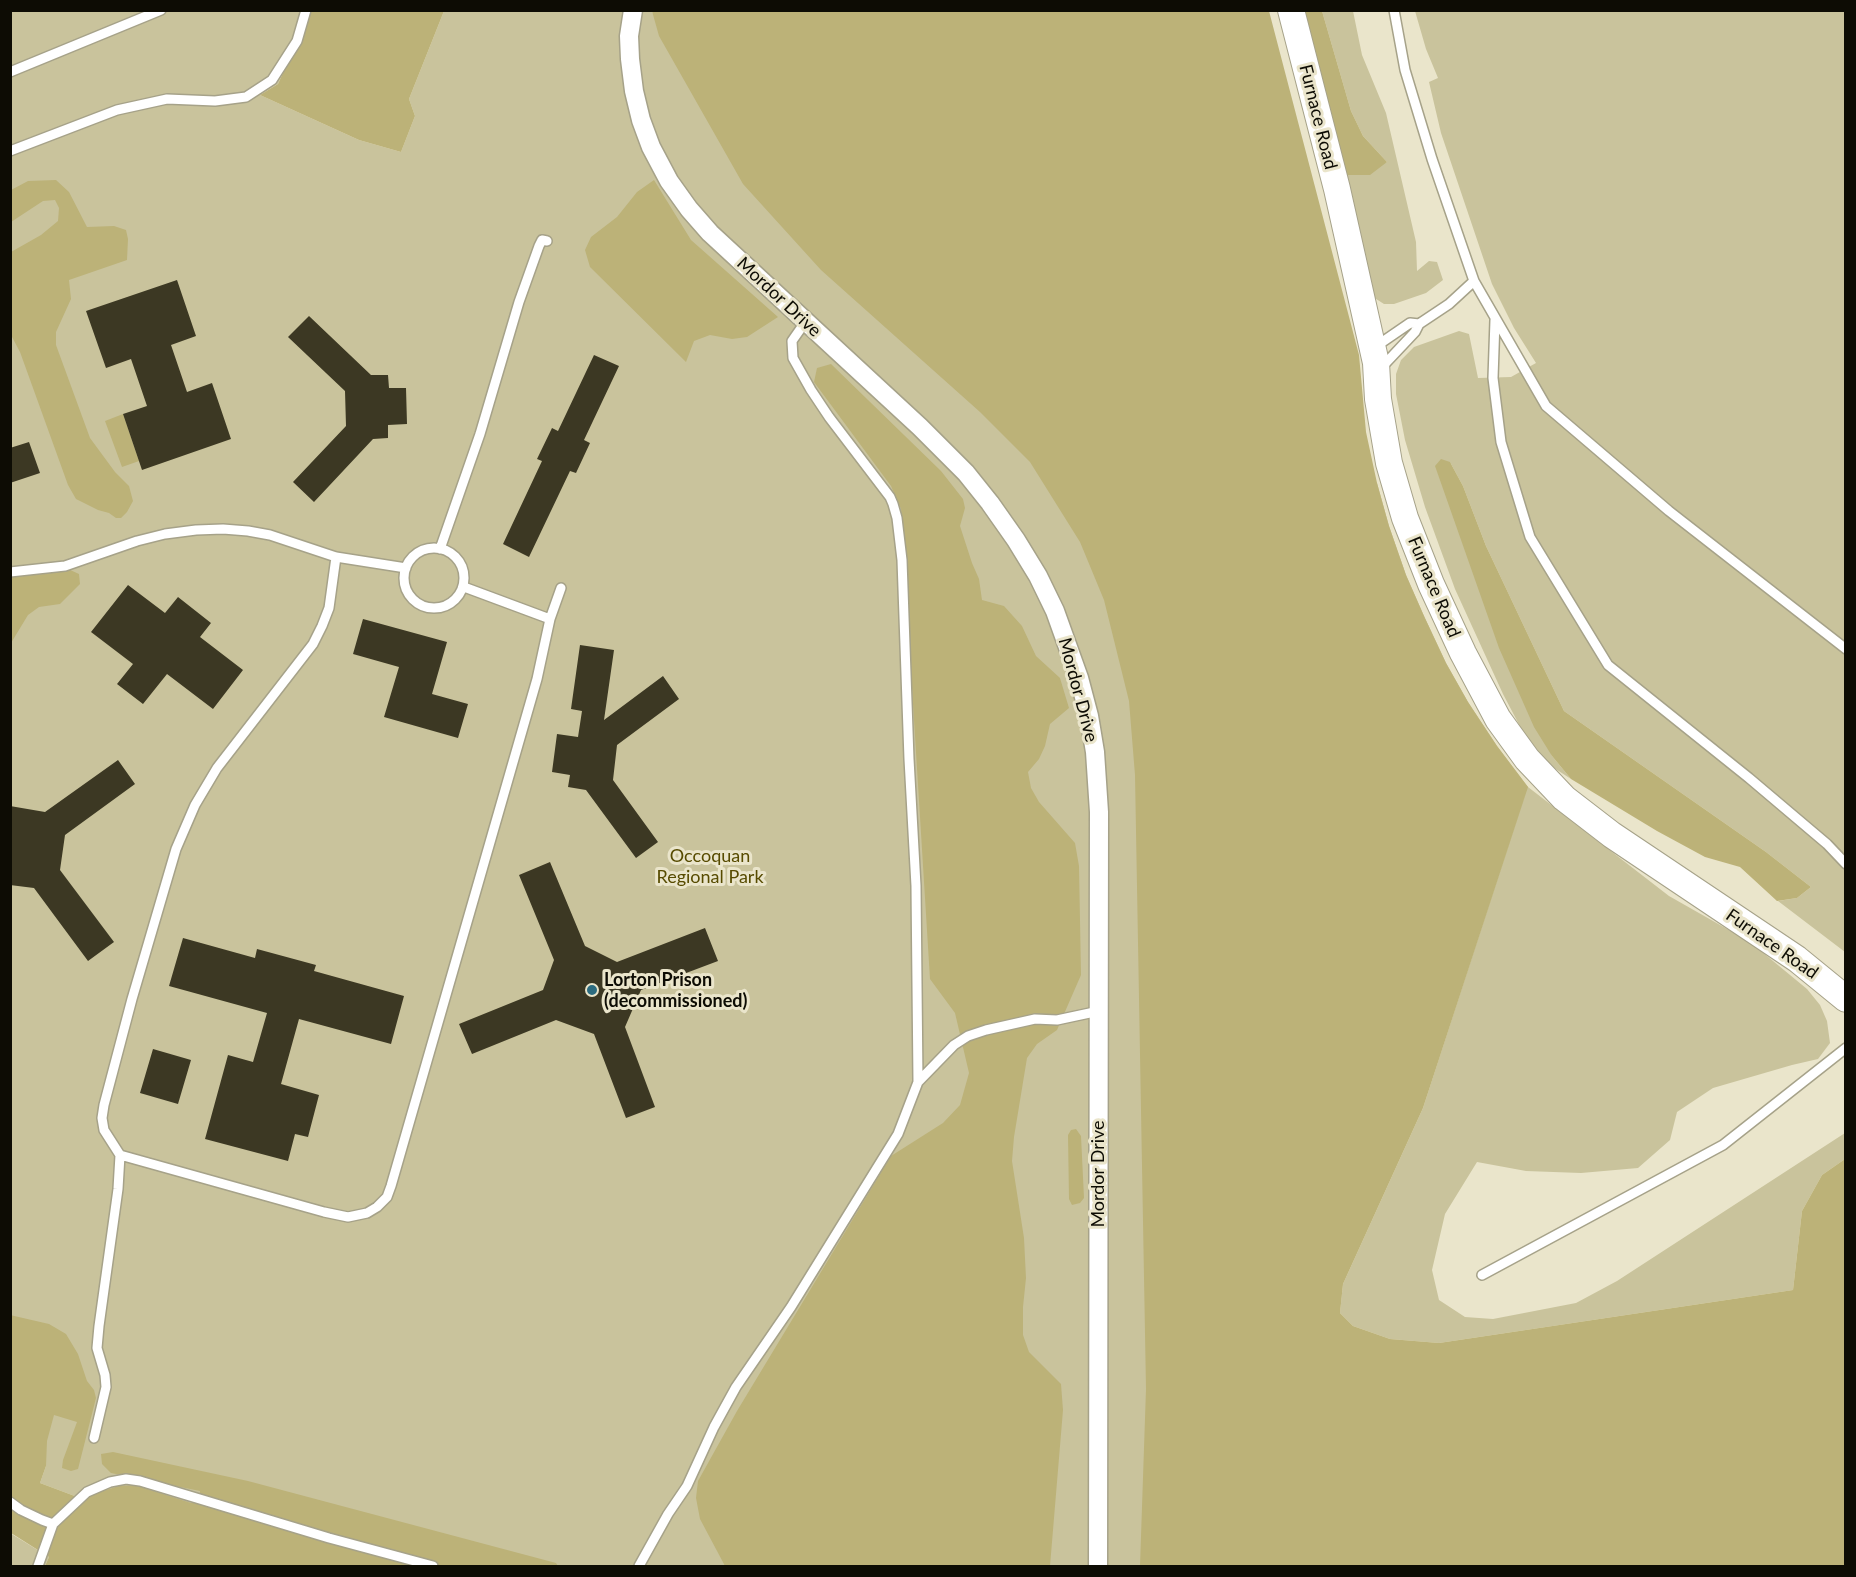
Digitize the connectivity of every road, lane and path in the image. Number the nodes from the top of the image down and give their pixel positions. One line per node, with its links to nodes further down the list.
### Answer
1 (161, 10): 6 (lane)
2 (306, 10): 7 (lane)
3 (633, 10): 11 (street, Mordor Drive)
4 (1291, 10): 13 (main road, Furnace Road)
5 (1394, 10): 9 (lane)
6 (10, 72)
7 (10, 151)
8 (548, 241): 15 (lane)
9 (1474, 281): 10 (lane); 12 (lane)
10 (1495, 319): 22 (lane); 23 (lane)
11 (806, 321): 25 (street, Mordor Drive); 27 (lane)
12 (1419, 324): 13 (lane); 14 (lane)
13 (1372, 349): 14 (main road, Furnace Road)
14 (1377, 374): 24 (main road, Furnace Road)
15 (440, 549): 17 (lane); 19 (lane)
16 (336, 557): 17 (lane); 18 (lane); 28 (lane)
17 (406, 568): 19 (lane)
18 (10, 572)
19 (464, 586): 21 (lane)
20 (561, 588): 21 (lane)
21 (550, 619): 28 (lane)
22 (1845, 650)
23 (1845, 864)
24 (1845, 999)
25 (1099, 1011): 27 (lane); 36 (street, Mordor Drive)
26 (1845, 1048): 29 (lane)
27 (918, 1082): 35 (lane)
28 (120, 1155): 30 (lane)
29 (1482, 1275)
30 (94, 1438)
31 (10, 1502): 32 (lane)
32 (53, 1524): 33 (lane); 34 (lane)
33 (38, 1566)
34 (433, 1566)
35 (639, 1566)
36 (1098, 1566)

